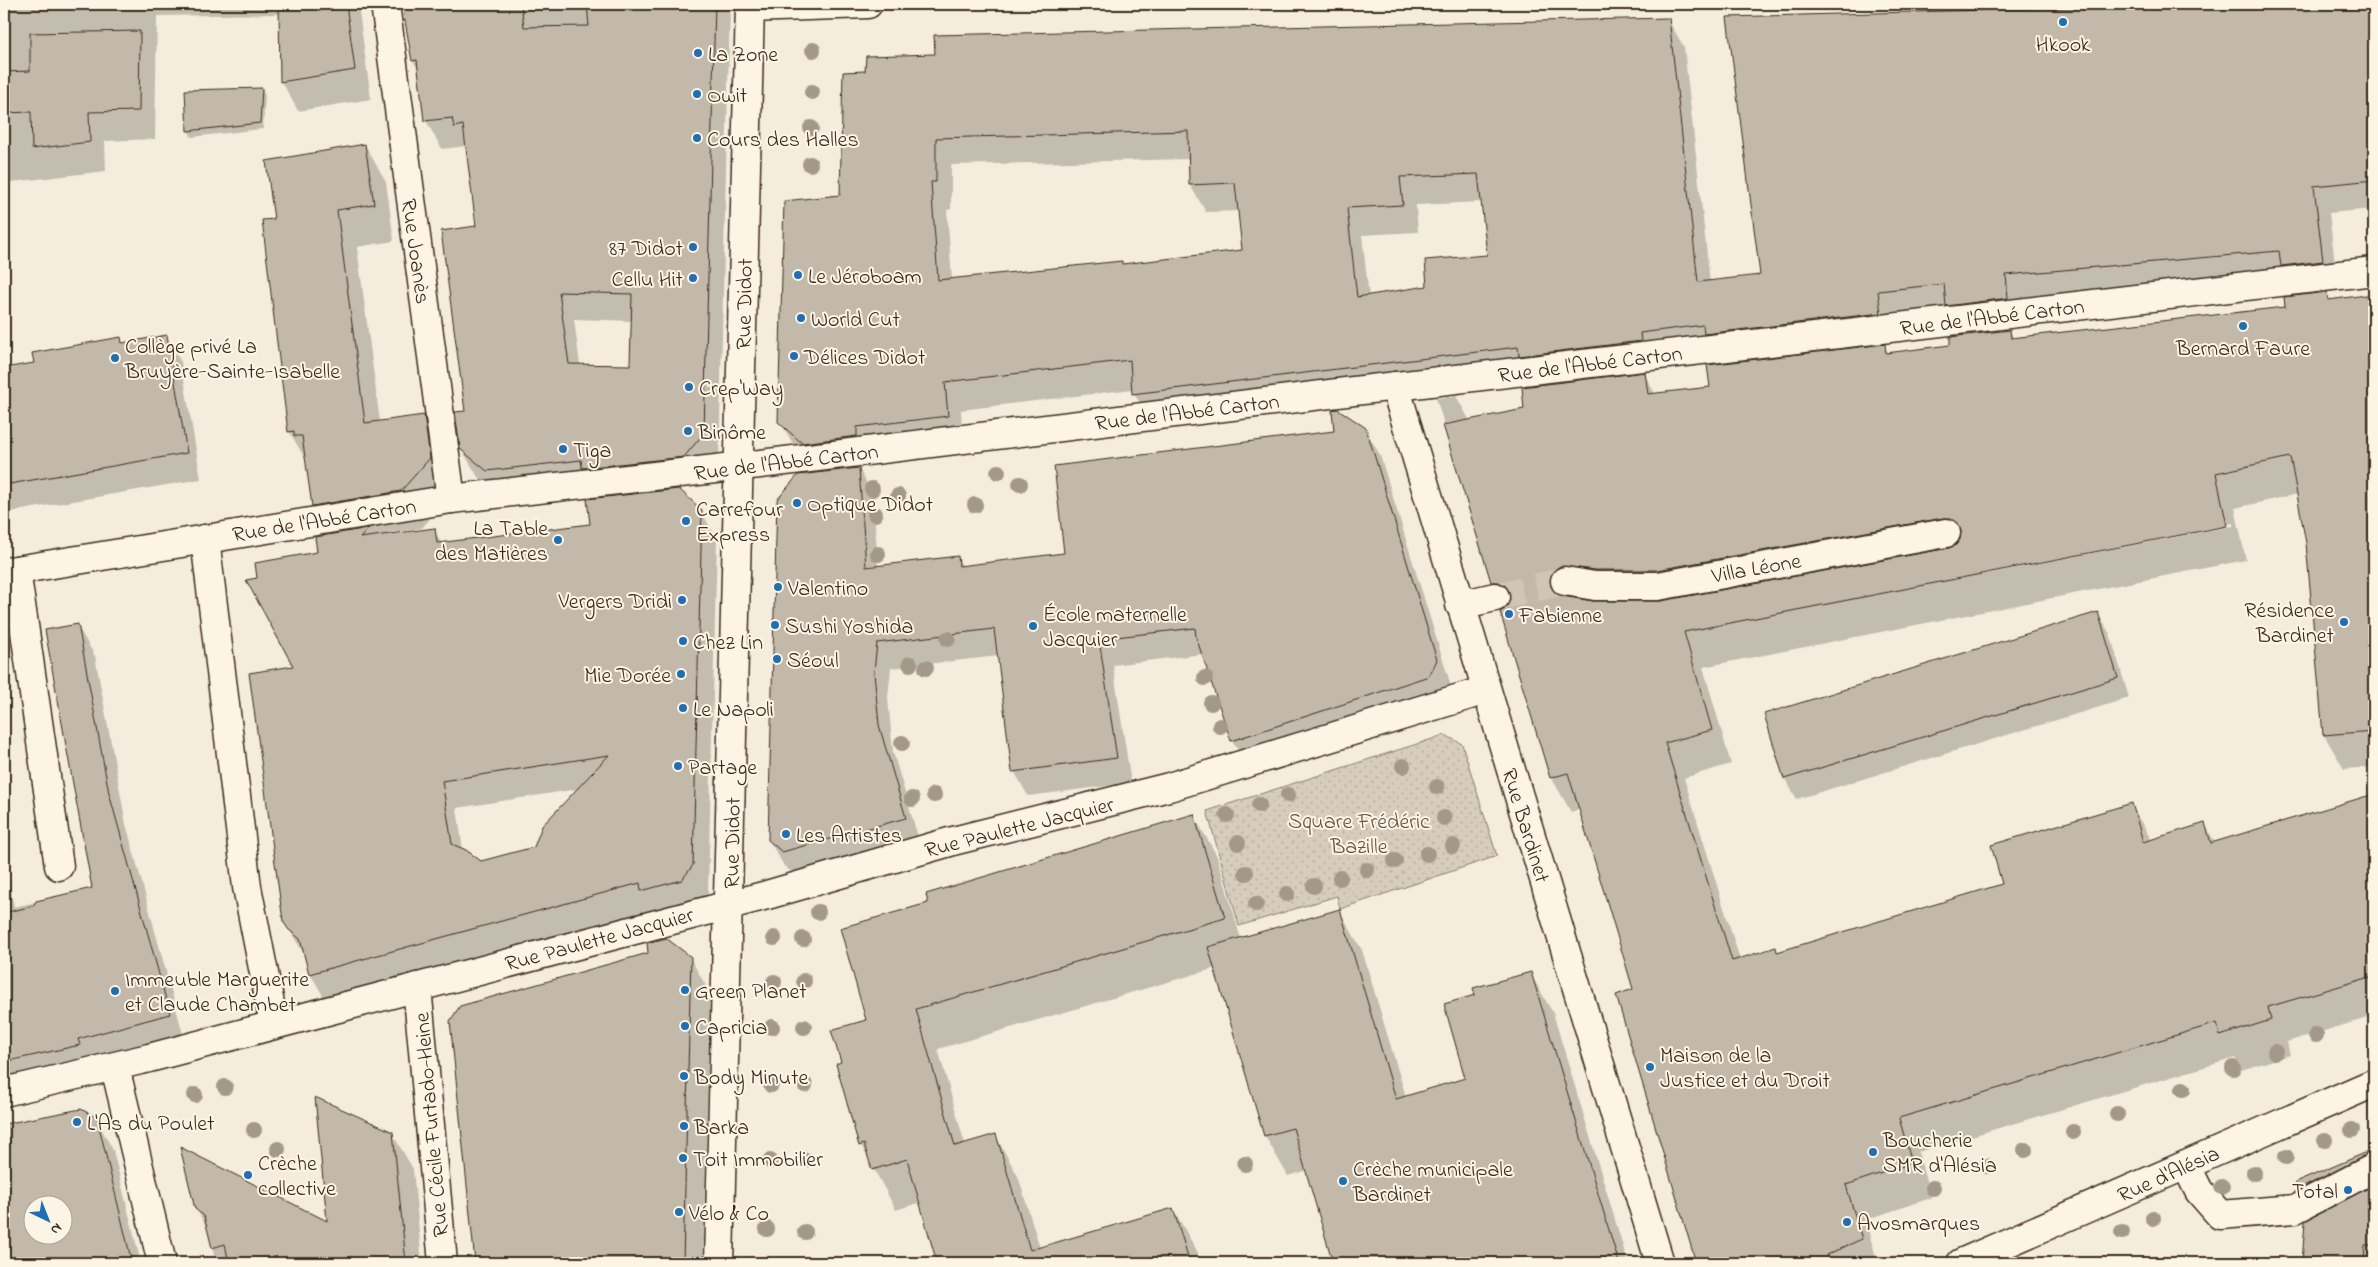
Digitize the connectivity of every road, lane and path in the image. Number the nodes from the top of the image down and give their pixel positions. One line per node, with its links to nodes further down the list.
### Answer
1 (384, 4): 7 (street, Rue Joanès)
2 (868, 4): 3 (street)
3 (750, 6): 6 (street, Rue Didot)
4 (2374, 272): 5 (street, Rue de l'Abbé Carton)
5 (1395, 386): 6 (street, Rue de l'Abbé Carton); 13 (street, Rue Bardinet)
6 (739, 467): 7 (street, Rue de l'Abbé Carton); 16 (street, Rue Didot)
7 (451, 498): 9 (street, Rue de l'Abbé Carton)
8 (1946, 532): 11 (street, Villa Léone)
9 (205, 539): 10 (street, Rue de l'Abbé Carton); 18 (street)
10 (10, 571): 15 (street)
11 (1565, 581)
12 (1495, 597): 13 (street)
13 (1460, 605): 14 (street, Rue Bardinet)
14 (1486, 690): 16 (street, Rue Paulette Jacquier); 27 (street, Rue Bardinet)
15 (59, 866)
16 (729, 904): 17 (street, Rue Paulette Jacquier); 26 (street, Rue Didot)
17 (417, 987): 18 (street, Rue Paulette Jacquier); 25 (street, Rue Cécile Furtado-Heine)
18 (274, 1024): 19 (street, Rue Paulette Jacquier)
19 (115, 1067): 21 (street, Rue Paulette Jacquier); 24 (street)
20 (2373, 1086): 22 (street, Rue d'Alésia)
21 (4, 1092)
22 (2186, 1165): 23 (street); 28 (street, Rue d'Alésia)
23 (2374, 1168)
24 (162, 1263)
25 (443, 1263)
26 (719, 1263)
27 (1660, 1263)
28 (1961, 1263)

